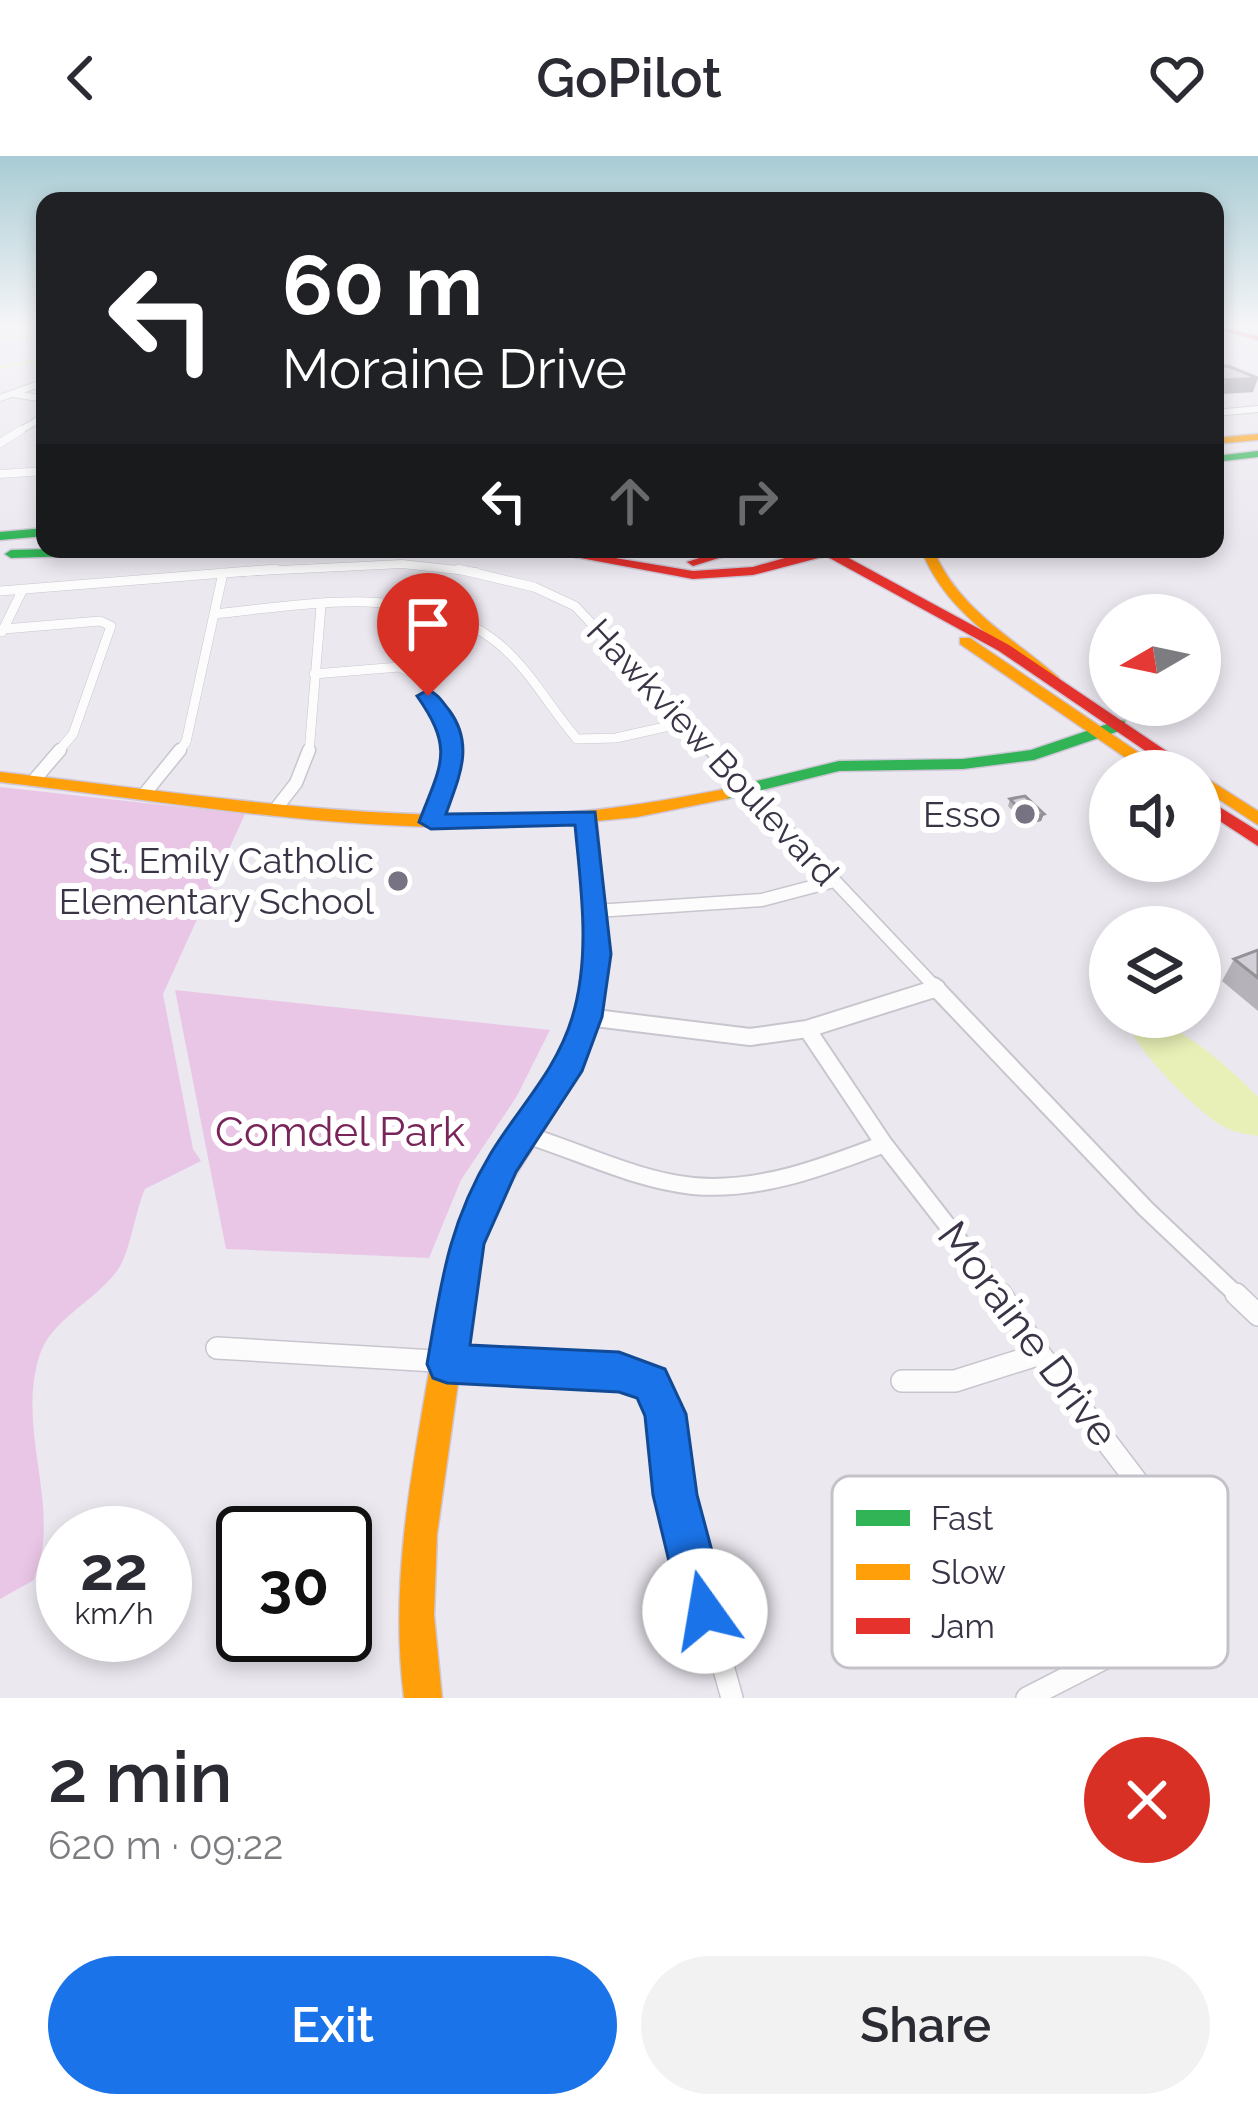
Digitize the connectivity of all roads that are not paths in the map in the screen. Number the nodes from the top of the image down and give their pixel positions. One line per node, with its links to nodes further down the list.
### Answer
1 (1224, 404): 3 (street)
2 (1258, 411): 3 (street)
3 (1239, 412): 4 (street)
4 (1224, 413)
5 (36, 421): 8 (street)
6 (1258, 435): 7 (main road)
7 (1224, 437)
8 (0, 443)
9 (1258, 451): 10 (main road)
10 (1224, 454)
11 (36, 472): 12 (street)
12 (0, 474)
13 (36, 538): 14 (main road)
14 (3, 547): 15 (main road); 16 (main road)
15 (36, 547)
16 (36, 548)
17 (592, 558): 20 (main road)
18 (643, 558): 19 (main road)
19 (722, 558)
20 (790, 558)
21 (829, 558): 33 (main road)
22 (830, 558): 31 (main road)
23 (930, 558): 31 (main road)
24 (223, 573): 25 (street, Hawkview Boulevard); 28 (street); 32 (street, Hawkview Boulevard)
25 (23, 589): 26 (street, Hawkview Boulevard); 29 (street)
26 (0, 591)
27 (321, 606): 28 (street); 30 (street); 32 (street)
28 (215, 614): 39 (street)
29 (2, 633): 37 (street)
30 (314, 674): 41 (street); 45 (street)
31 (1054, 681): 33 (main road)
32 (687, 722): 38 (street, Hawkview Boulevard)
33 (1116, 733): 34 (main road); 35 (main road); 38 (main road)
34 (1134, 750)
35 (1148, 750)
36 (0, 777): 37 (main road)
37 (35, 779): 39 (main road)
38 (750, 788): 43 (main road); 47 (street, Hawkview Boulevard)
39 (146, 791): 41 (main road)
40 (1221, 793): 44 (main road)
41 (278, 806): 45 (main road)
42 (1221, 814): 46 (main road)
43 (586, 818): 45 (main road); 48 (main road)
44 (1258, 819)
45 (431, 822)
46 (1258, 840)
47 (834, 880): 48 (street); 49 (street, Hawkview Boulevard)
48 (596, 911): 50 (main road)
49 (937, 988): 51 (street); 54 (street, Hawkview Boulevard)
50 (587, 1017): 51 (street); 52 (main road)
51 (807, 1029): 53 (street, Moraine Drive)
52 (524, 1134): 53 (street); 57 (main road)
53 (884, 1144): 56 (street, Moraine Drive)
54 (1258, 1316)
55 (217, 1348): 57 (street)
56 (1040, 1354): 58 (street); 59 (street, Moraine Drive)
57 (447, 1364): 61 (main road); 62 (street)
58 (902, 1381)
59 (1134, 1476)
60 (1086, 1668): 63 (street, Moraine Drive)
61 (422, 1698)
62 (732, 1698)
63 (1027, 1698)

